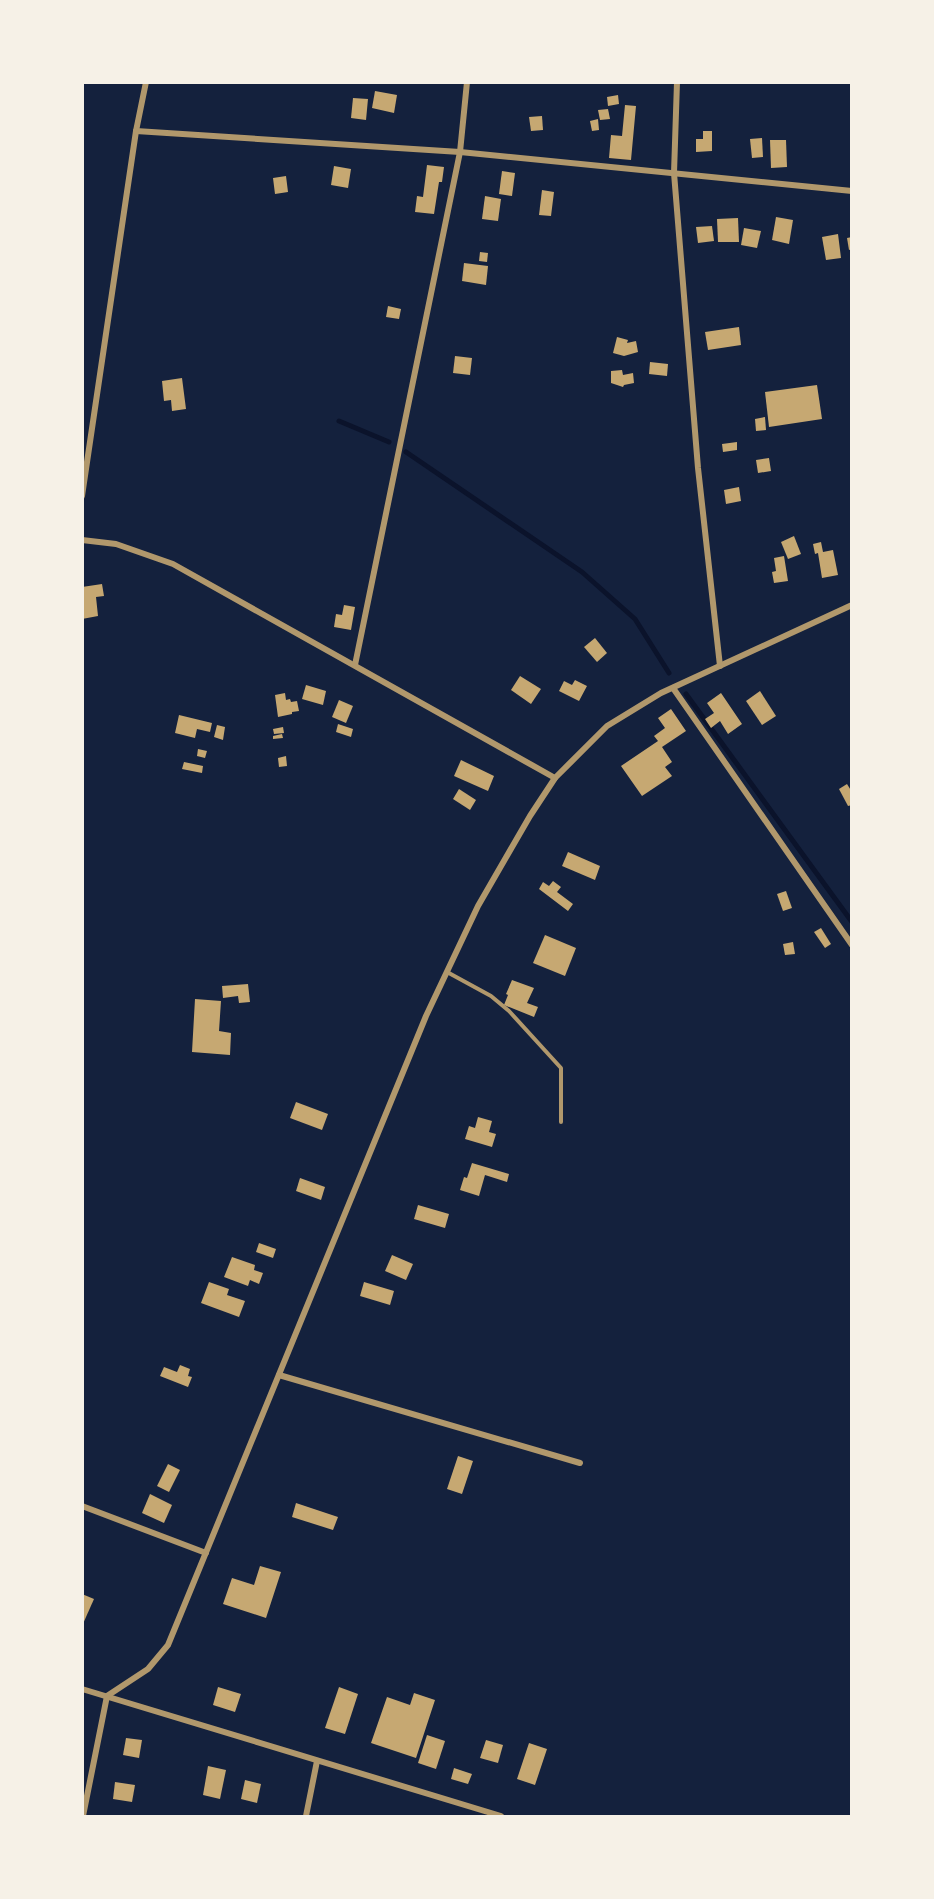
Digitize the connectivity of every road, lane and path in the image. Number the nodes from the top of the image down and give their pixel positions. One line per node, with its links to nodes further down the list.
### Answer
1 (146, 82): 4 (street)
2 (467, 82): 5 (street)
3 (677, 82): 6 (street)
4 (135, 131): 5 (street); 8 (street)
5 (460, 152): 6 (street); 11 (street)
6 (674, 173): 7 (street); 12 (street)
7 (852, 190)
8 (82, 496)
9 (82, 540): 11 (street)
10 (852, 604): 12 (street)
11 (356, 665): 14 (street)
12 (720, 666): 13 (street)
13 (673, 688): 14 (street); 15 (street)
14 (555, 778): 16 (street)
15 (852, 945)
16 (446, 972): 17 (lane); 18 (street)
17 (561, 1122)
18 (279, 1375): 19 (street); 21 (street)
19 (580, 1464)
20 (82, 1506): 21 (street)
21 (206, 1553): 23 (street)
22 (82, 1689): 23 (street)
23 (107, 1696): 24 (street); 25 (street)
24 (317, 1761): 26 (street); 27 (street)
25 (83, 1816)
26 (306, 1816)
27 (501, 1816)

